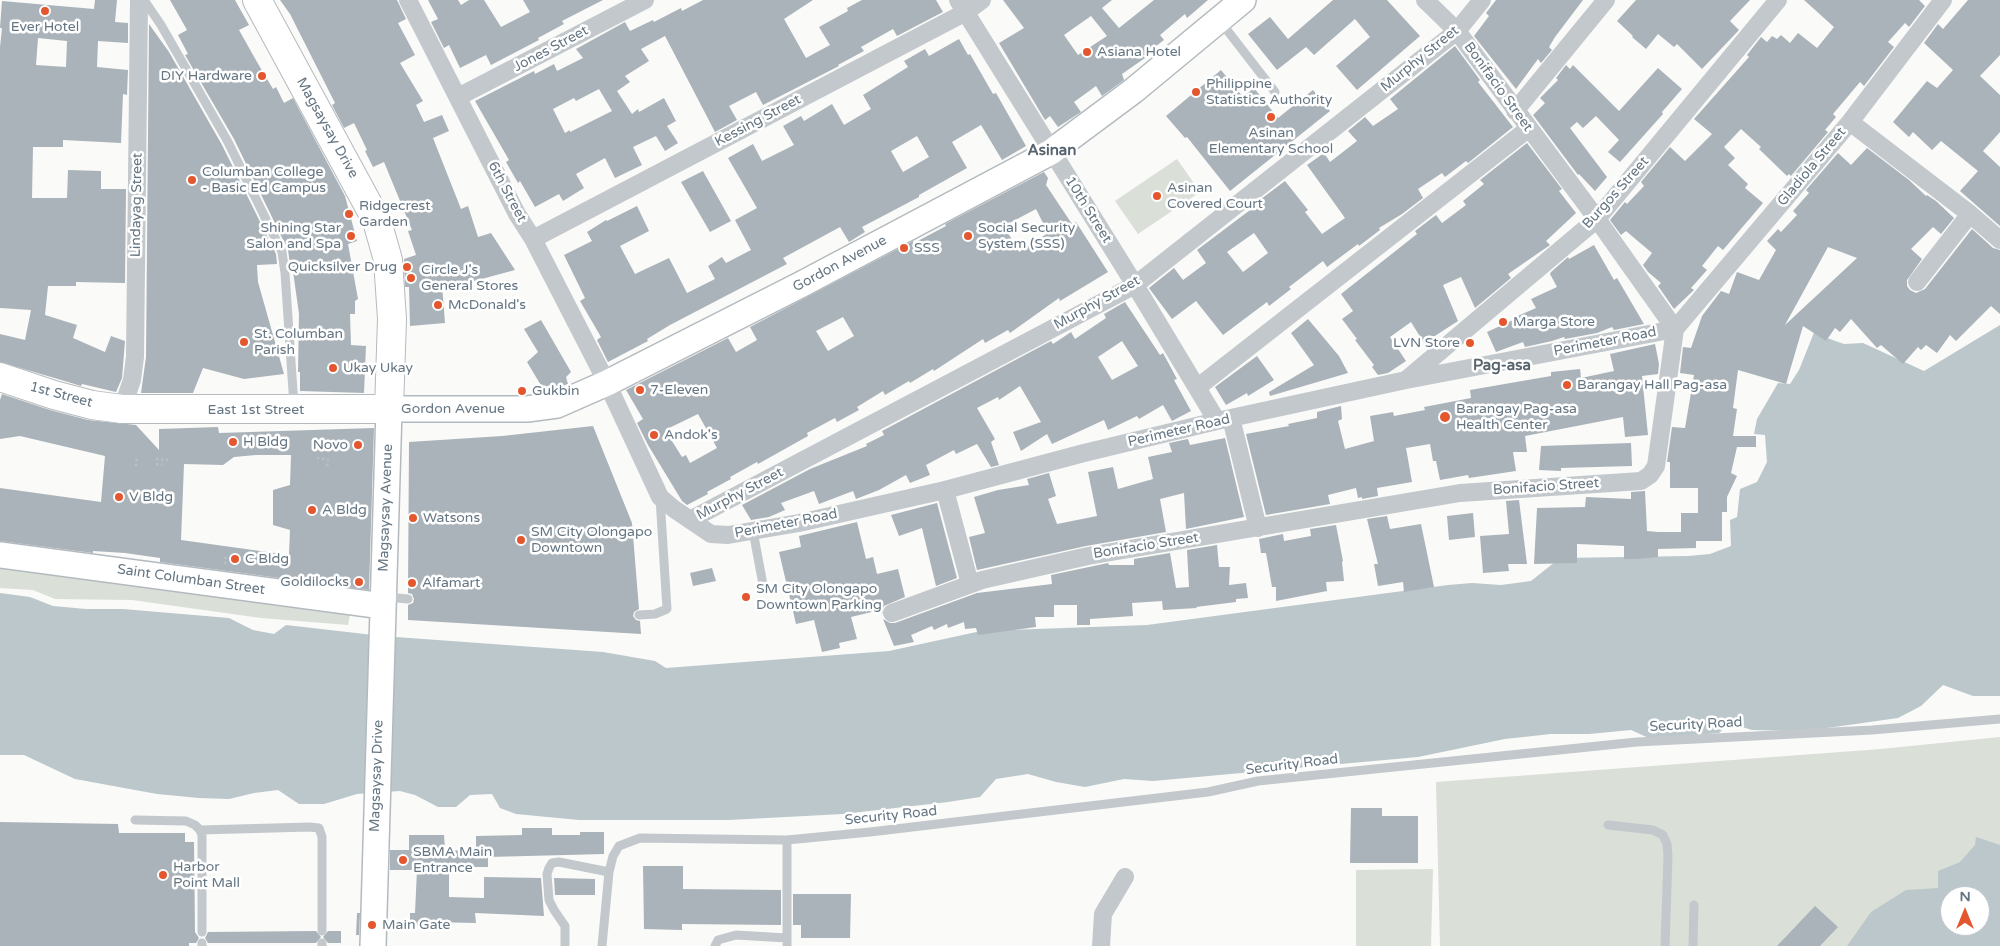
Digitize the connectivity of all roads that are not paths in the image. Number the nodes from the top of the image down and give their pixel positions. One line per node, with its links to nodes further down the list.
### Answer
1 (139, 0): 33 (street, Lindayag Street)
2 (144, 0): 35 (lane)
3 (257, 0): 34 (main road, Magsaysay Drive)
4 (408, 0): 17 (street, 6th Street)
5 (644, 0): 17 (street, Jones Street)
6 (982, 0): 13 (street, Kessing Street)
7 (1243, 0): 14 (main road, Gordon Avenue)
8 (1426, 0): 15 (street, Bonifacio Street)
9 (1482, 0): 15 (street, Murphy Street)
10 (1606, 0): 18 (street)
11 (1778, 0): 23 (street, Burgos Street)
12 (1944, 0): 19 (street, Gladiola Street)
13 (962, 6): 21 (street, 10th Street); 24 (street, Kessing Street)
14 (1220, 20): 16 (lane); 21 (main road, Gordon Avenue)
15 (1457, 31): 18 (street, Bonifacio Street); 27 (street, Murphy Street)
16 (1275, 92)
17 (458, 97): 24 (street, 6th Street)
18 (1515, 111): 20 (street, Bonifacio Street)
19 (1850, 122): 22 (street); 28 (street, Gladiola Street)
20 (1528, 128): 23 (street, Bonifacio Street); 32 (street)
21 (1051, 152): 27 (street, 10th Street); 31 (main road, Gordon Avenue)
22 (1970, 214): 25 (street); 26 (street)
23 (1597, 219): 28 (street, Bonifacio Street); 30 (street, Burgos Street)
24 (533, 239): 31 (street, 6th Street)
25 (2000, 240)
26 (1917, 282)
27 (1135, 285): 32 (street, 10th Street); 39 (street, Murphy Street)
28 (1674, 329): 30 (street, Perimeter Road); 40 (street, Bonifacio Street)
29 (0, 377): 33 (main road, 1st Street)
30 (1406, 380): 36 (street, Perimeter Road)
31 (607, 383): 34 (main road, Gordon Avenue); 38 (street, 6th Street)
32 (1198, 387): 36 (street, 10th Street)
33 (122, 409): 35 (main road, East 1st Street)
34 (389, 409): 35 (main road, East 1st Street); 46 (main road, Magsaysay Avenue)
35 (294, 410)
36 (1224, 420): 37 (street, Perimeter Road); 40 (street, 10th Street)
37 (945, 490): 41 (street, Perimeter Road); 43 (street)
38 (660, 497): 39 (street, Perimeter Road); 48 (lane)
39 (690, 520): 41 (street, Perimeter Road)
40 (1258, 528): 43 (street, Bonifacio Street)
41 (753, 531): 44 (lane)
42 (0, 555): 46 (main road, Saint Columban Street)
43 (970, 584): 47 (street, Bonifacio Street)
44 (764, 590)
45 (408, 598): 46 (lane)
46 (383, 611): 60 (main road, Magsaysay Drive)
47 (892, 613)
48 (639, 615)
49 (2000, 719): 53 (lane, Security Road)
50 (136, 820): 52 (lane)
51 (1608, 825): 65 (lane)
52 (200, 830): 57 (lane); 58 (lane)
53 (787, 840): 54 (lane, Security Road); 59 (lane)
54 (609, 872): 61 (lane); 62 (lane, Security Road)
55 (1125, 877): 64 (street)
56 (1694, 905): 66 (lane)
57 (322, 931)
58 (202, 932)
59 (787, 942): 63 (lane)
60 (373, 946)
61 (566, 946)
62 (602, 946)
63 (715, 946)
64 (1101, 946)
65 (1665, 946)
66 (1693, 946)

